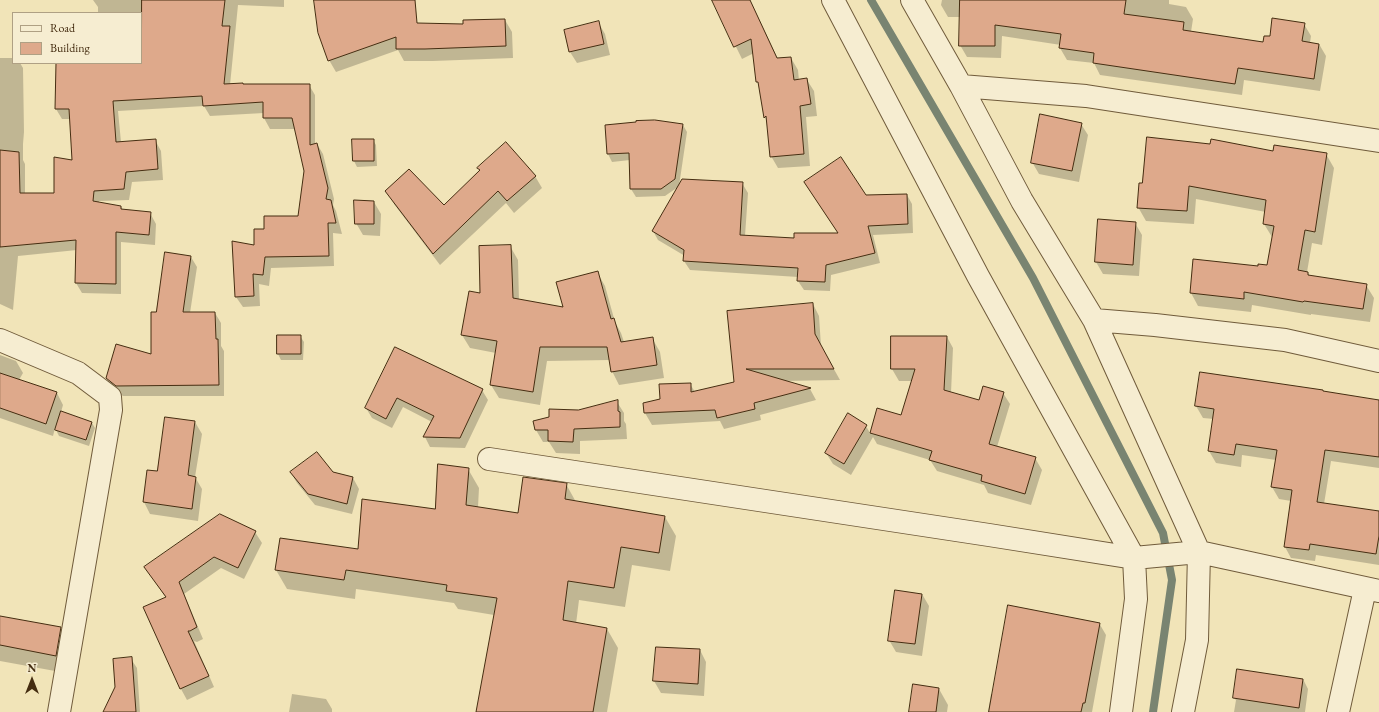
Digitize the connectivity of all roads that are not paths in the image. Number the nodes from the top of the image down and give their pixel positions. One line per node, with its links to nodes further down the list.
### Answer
1 (833, 0): 10 (street)
2 (912, 0): 3 (street)
3 (961, 86): 4 (street); 5 (street)
4 (1379, 141)
5 (1094, 320): 7 (street); 9 (street)
6 (0, 340): 12 (street)
7 (1379, 361)
8 (489, 459): 10 (street)
9 (1199, 552): 10 (street); 11 (street); 14 (street)
10 (1134, 558): 13 (street)
11 (1372, 590): 15 (street)
12 (59, 712)
13 (1121, 712)
14 (1183, 712)
15 (1338, 712)

